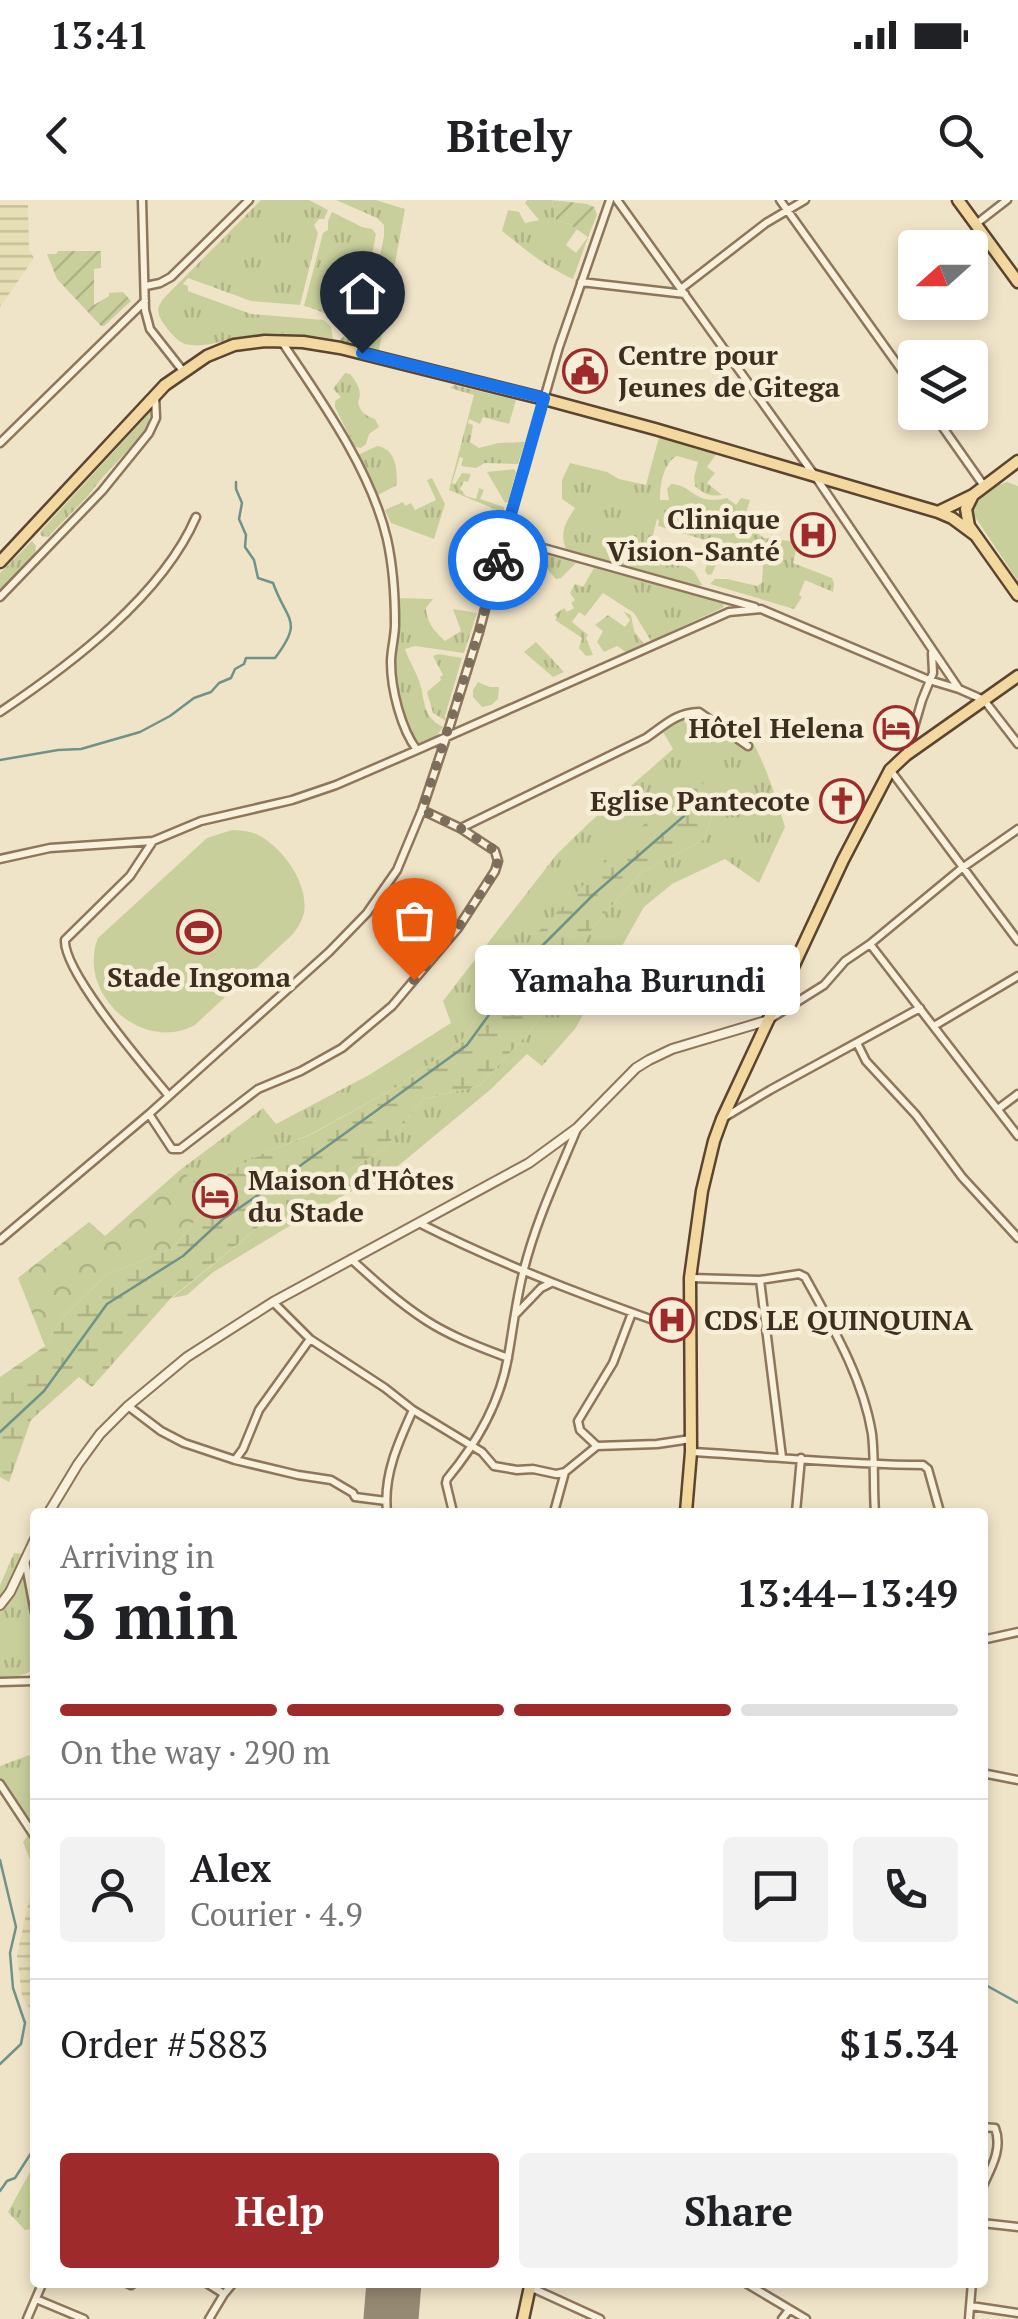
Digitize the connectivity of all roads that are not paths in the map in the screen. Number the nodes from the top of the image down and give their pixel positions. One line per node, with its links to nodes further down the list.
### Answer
1 (142, 200): 12 (street)
2 (249, 200): 12 (street)
3 (613, 200): 10 (street); 13 (street)
4 (780, 200): 8 (street)
5 (805, 200): 8 (street)
6 (958, 200): 9 (main road)
7 (1007, 200): 9 (street)
8 (788, 210): 13 (street); 16 (street)
9 (976, 224): 11 (main road)
10 (581, 282): 13 (street); 19 (street)
11 (1018, 282)
12 (146, 286): 14 (street)
13 (684, 291): 24 (street)
14 (145, 301): 17 (street); 21 (street)
15 (281, 341): 17 (main road); 19 (main road); 45 (street)
16 (898, 365)
17 (183, 371): 18 (main road)
18 (156, 395): 32 (main road); 34 (street)
19 (544, 398): 24 (main road); 31 (street)
20 (945, 430): 26 (street)
21 (0, 442)
22 (1018, 461): 25 (main road)
23 (1014, 474): 25 (street)
24 (815, 476): 28 (main road); 36 (street)
25 (997, 477): 26 (main road)
26 (984, 486): 27 (main road)
27 (973, 495): 28 (main road); 30 (main road)
28 (938, 512): 30 (main road)
29 (196, 517): 41 (street)
30 (975, 535): 33 (main road)
31 (504, 537): 35 (street); 42 (street)
32 (0, 562)
33 (1018, 594)
34 (0, 597)
35 (761, 609): 38 (street); 42 (street)
36 (925, 638): 38 (street); 39 (street)
37 (1018, 676): 40 (main road)
38 (930, 680): 39 (street); 46 (street)
39 (959, 689): 40 (street)
40 (984, 700): 43 (street); 46 (main road)
41 (0, 712)
42 (446, 738): 45 (street); 48 (street)
43 (1018, 744)
44 (748, 746): 49 (street)
45 (417, 750): 51 (street)
46 (906, 755): 47 (main road)
47 (890, 770): 53 (street); 58 (main road)
48 (422, 810): 49 (street); 62 (street)
49 (460, 828): 64 (street)
50 (1018, 828): 53 (street)
51 (153, 840): 52 (street); 62 (street)
52 (0, 859)
53 (962, 868): 54 (street); 55 (street)
54 (1018, 942)
55 (870, 944): 57 (street); 58 (street)
56 (1018, 976): 59 (street)
57 (920, 1008): 59 (street); 60 (street)
58 (769, 1020): 65 (main road); 66 (street)
59 (934, 1026): 63 (street)
60 (857, 1043): 65 (street); 69 (street)
61 (1018, 1094): 63 (street)
62 (168, 1096): 64 (street)
63 (998, 1109): 67 (street)
64 (148, 1114): 70 (street)
65 (722, 1119): 73 (main road)
66 (578, 1128): 68 (street); 72 (street)
67 (1018, 1136)
68 (418, 1223): 71 (street); 72 (street)
69 (1018, 1238)
70 (0, 1240)
71 (351, 1259): 76 (street); 81 (street)
72 (524, 1270): 75 (street); 78 (street)
73 (690, 1278): 74 (street); 79 (main road)
74 (760, 1280): 88 (street); 91 (street)
75 (550, 1284): 77 (street); 78 (street)
76 (272, 1302): 80 (street); 82 (street)
77 (632, 1313): 79 (street); 86 (street)
78 (515, 1314): 81 (street)
79 (691, 1334): 84 (main road)
80 (310, 1339): 83 (street); 90 (street)
81 (508, 1358): 85 (street)
82 (128, 1406): 90 (street); 94 (street)
83 (413, 1410): 85 (street); 93 (street)
84 (692, 1439): 86 (street); 87 (main road)
85 (473, 1446): 92 (street); 96 (street)
86 (597, 1446): 92 (street)
87 (691, 1452): 88 (street); 98 (main road)
88 (782, 1457): 89 (street)
89 (801, 1458): 91 (street); 99 (street)
90 (234, 1460): 93 (street)
91 (874, 1465): 100 (street); 101 (street)
92 (565, 1472): 97 (street)
93 (386, 1501): 95 (street)
94 (52, 1508)
95 (386, 1508)
96 (452, 1508)
97 (555, 1508)
98 (686, 1508)
99 (796, 1508)
100 (875, 1508)
101 (939, 1508)
102 (30, 1549): 103 (street)
103 (25, 1559): 104 (street); 105 (street)
104 (30, 1586)
105 (0, 1604)
106 (1018, 1632): 107 (street)
107 (988, 1639)
108 (30, 1681): 109 (street)
109 (0, 1682)
110 (988, 1775): 111 (street)
111 (1018, 1780)
112 (0, 1784): 113 (street)
113 (30, 1829)
114 (988, 2128): 115 (street)
115 (988, 2174)
116 (988, 2224): 117 (street)
117 (1018, 2227)
118 (41, 2288): 126 (street)
119 (214, 2288): 125 (street)
120 (229, 2288): 125 (street)
121 (530, 2288): 133 (main road)
122 (537, 2288): 134 (street)
123 (754, 2288): 128 (street)
124 (972, 2288): 127 (street)
125 (224, 2294): 132 (street)
126 (36, 2299): 130 (street); 131 (street)
127 (972, 2306): 129 (street); 137 (street)
128 (789, 2310): 135 (street); 136 (street)
129 (1018, 2313)
130 (27, 2319)
131 (84, 2319)
132 (210, 2319)
133 (523, 2319)
134 (600, 2319)
135 (782, 2319)
136 (806, 2319)
137 (969, 2319)

